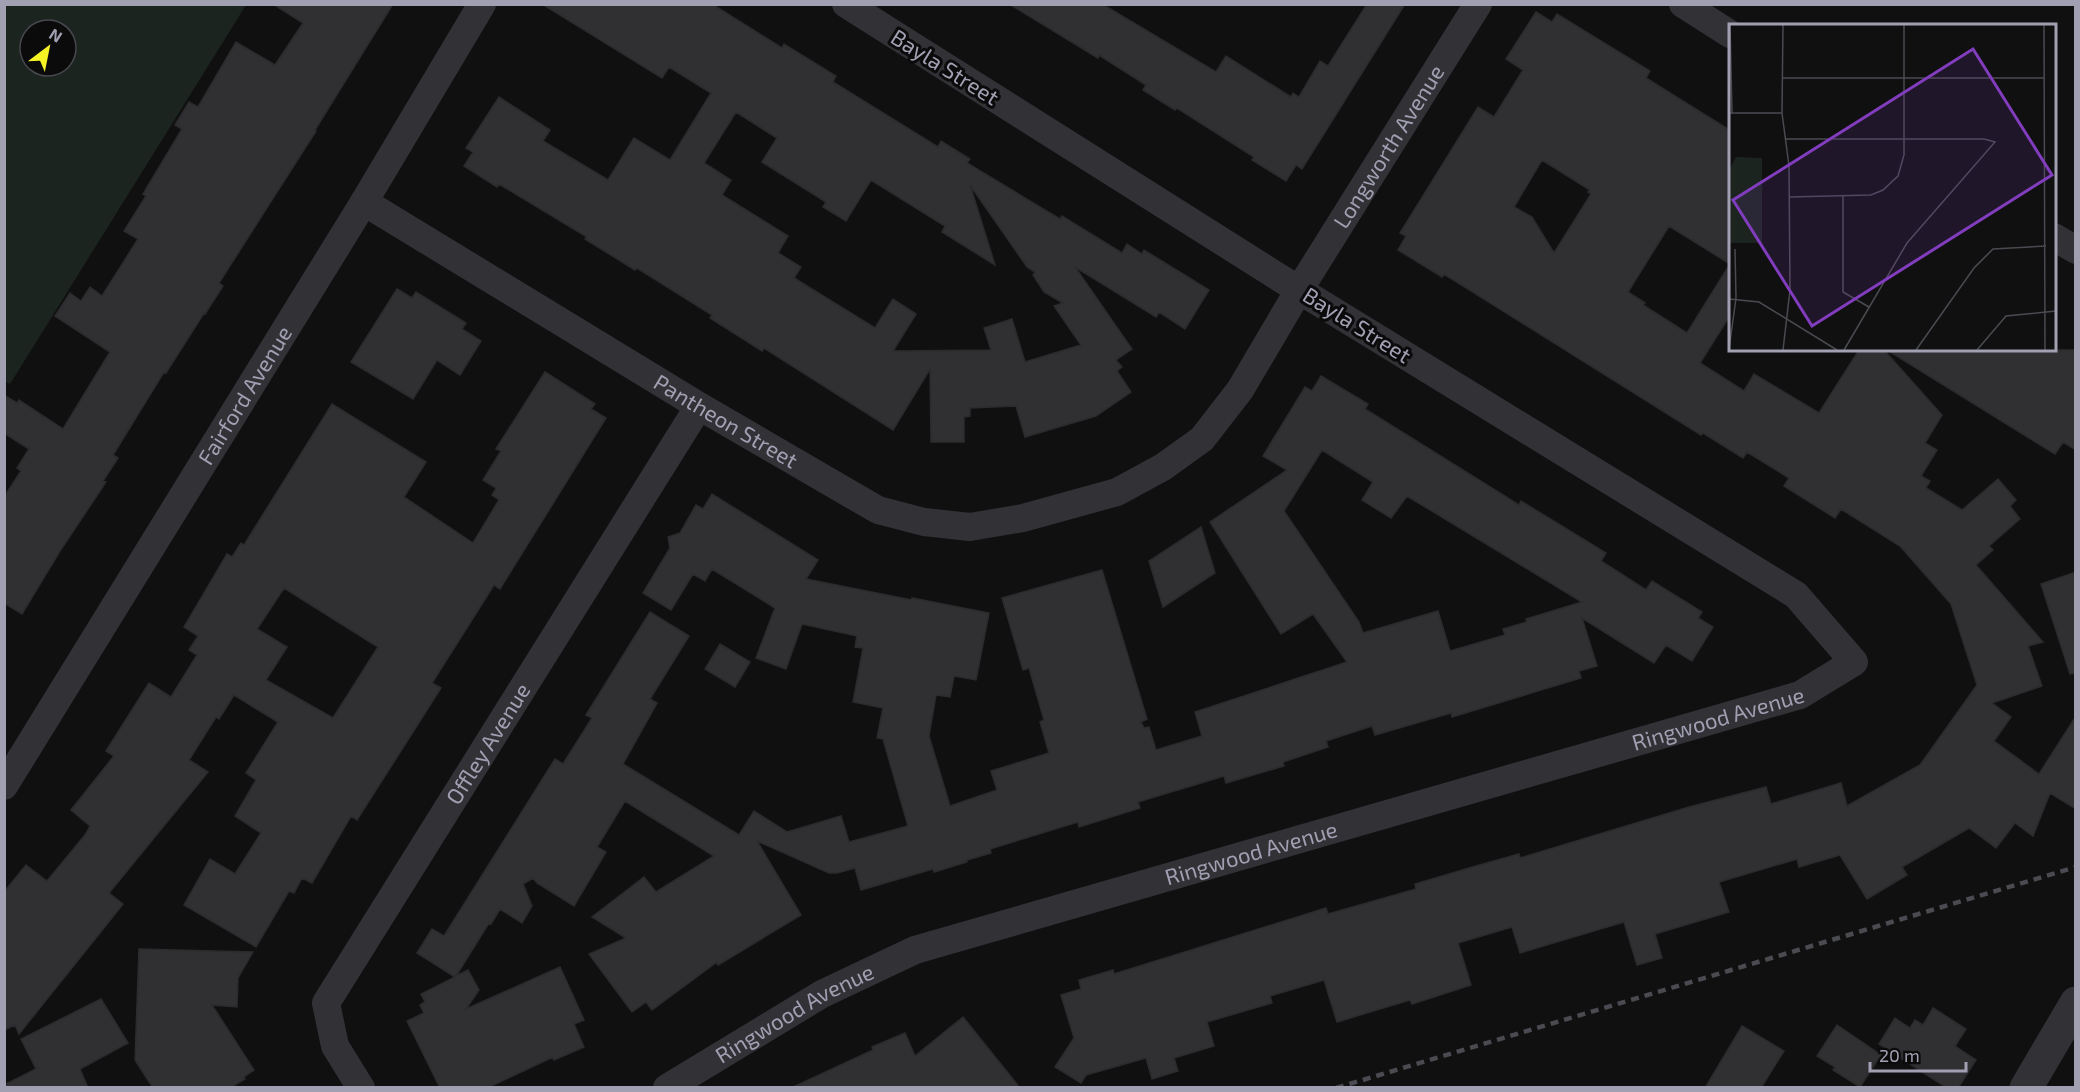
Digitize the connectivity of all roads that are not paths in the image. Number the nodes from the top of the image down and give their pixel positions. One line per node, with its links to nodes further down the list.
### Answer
1 (482, 4): 6 (street, Fairford Avenue)
2 (846, 4): 9 (street, Bayla Street)
3 (1478, 4): 9 (street, Longworth Avenue)
4 (1683, 4): 5 (street)
5 (1729, 33)
6 (364, 202): 10 (street, Pantheon Street); 13 (street, Fairford Avenue)
7 (2056, 238): 8 (street)
8 (2076, 250)
9 (1299, 290): 11 (street, Longworth Avenue); 12 (street, Bayla Street)
10 (699, 406): 11 (street, Pantheon Street); 15 (street, Offley Avenue)
11 (1117, 492)
12 (1854, 662): 16 (street, Ringwood Avenue)
13 (4, 786)
14 (2076, 1003): 17 (street)
15 (362, 1088)
16 (667, 1088)
17 (2026, 1088)

